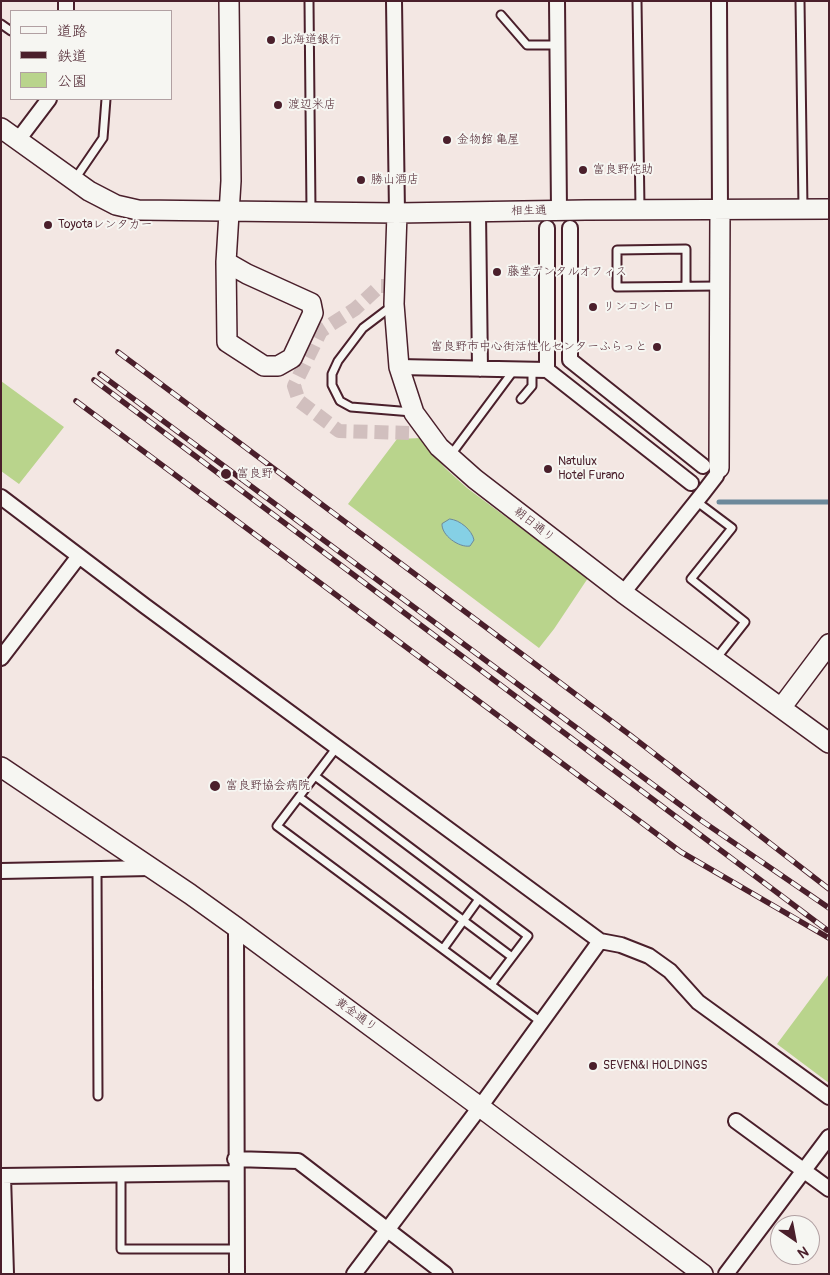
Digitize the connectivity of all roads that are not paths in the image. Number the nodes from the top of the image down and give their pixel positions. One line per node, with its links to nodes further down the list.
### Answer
1 (229, 1): 20 (street)
2 (309, 1): 21 (lane)
3 (394, 1): 23 (street)
4 (557, 1): 9 (street)
5 (637, 1): 18 (lane)
6 (719, 1): 19 (street)
7 (800, 1): 16 (lane)
8 (502, 15): 9 (lane)
9 (557, 45): 17 (street)
10 (48, 100): 13 (street)
11 (106, 100): 14 (lane)
12 (1, 128): 13 (street, 相生通)
13 (18, 140): 14 (street, 相生通)
14 (74, 180): 20 (street, 相生通)
15 (829, 208): 16 (street, 相生通)
16 (803, 209): 19 (street, 相生通)
17 (559, 210): 18 (street, 相生通); 22 (street, 相生通)
18 (640, 210): 19 (street, 相生通)
19 (720, 210): 28 (street)
20 (229, 211): 21 (street, 相生通); 26 (street)
21 (311, 212): 23 (street, 相生通)
22 (478, 212): 23 (street, 相生通); 31 (street)
23 (397, 214): 29 (street, 朝日通り)
24 (547, 228): 34 (street)
25 (570, 228): 38 (street)
26 (226, 262): 26 (street)
27 (686, 286): 27 (lane); 28 (lane)
28 (720, 286): 38 (street)
29 (394, 304): 30 (street, 朝日通り); 36 (lane)
30 (399, 367): 31 (street); 36 (street, 朝日通り)
31 (480, 369): 32 (street)
32 (514, 370): 33 (street); 37 (lane)
33 (532, 370): 34 (street); 35 (lane)
34 (547, 370): 39 (street)
35 (521, 399)
36 (414, 413): 37 (street, 朝日通り)
37 (449, 457): 43 (street, 朝日通り)
38 (711, 467): 41 (street)
39 (691, 483)
40 (1, 497): 42 (street)
41 (696, 501): 43 (street); 46 (lane)
42 (79, 556): 45 (street); 49 (street)
43 (623, 593): 46 (street, 朝日通り)
44 (829, 644): 47 (street)
45 (1, 658)
46 (715, 660): 47 (street, 朝日通り)
47 (781, 708): 48 (street, 朝日通り)
48 (829, 743)
49 (337, 747): 51 (lane); 59 (street)
50 (1, 767): 53 (street, 黄金通り)
51 (315, 776): 52 (lane); 56 (lane)
52 (299, 797): 57 (lane); 60 (lane)
53 (150, 868): 54 (street); 58 (street, 黄金通り)
54 (97, 870): 55 (street); 64 (lane)
55 (1, 871)
56 (479, 899): 57 (lane); 61 (lane)
57 (463, 921): 60 (lane); 61 (lane)
58 (236, 927): 66 (street, 黄金通り); 69 (street)
59 (600, 941): 63 (street); 65 (street)
60 (443, 949): 62 (lane)
61 (512, 957): 62 (lane)
62 (491, 985): 63 (lane)
63 (541, 1022): 66 (street)
64 (98, 1096)
65 (829, 1097)
66 (480, 1107): 74 (street); 80 (street, 黄金通り)
67 (736, 1121): 70 (street)
68 (829, 1137): 70 (street)
69 (235, 1166): 71 (street); 74 (street); 75 (street)
70 (803, 1170): 73 (street); 81 (street)
71 (121, 1174): 72 (street); 75 (lane)
72 (2, 1176): 76 (street)
73 (829, 1190)
74 (387, 1229): 78 (street); 79 (street)
75 (236, 1249): 77 (street)
76 (6, 1274)
77 (237, 1274)
78 (354, 1274)
79 (445, 1274)
80 (703, 1274)
81 (726, 1274)

